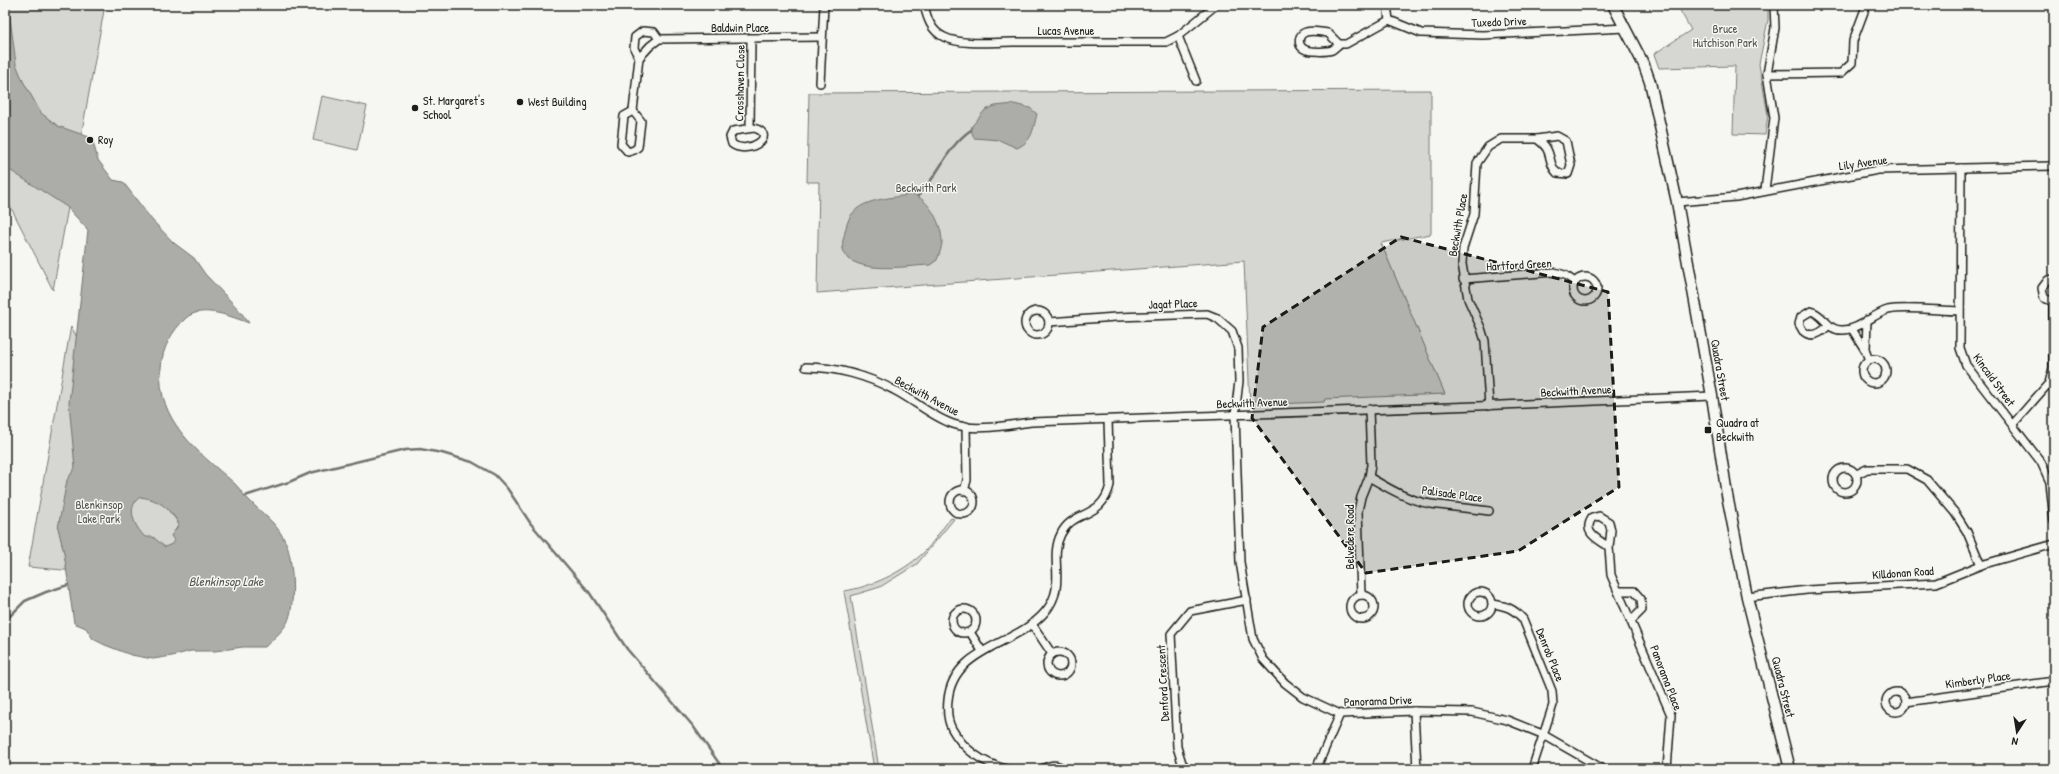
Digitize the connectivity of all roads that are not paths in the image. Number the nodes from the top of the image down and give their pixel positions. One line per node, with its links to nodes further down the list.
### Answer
1 (824, 5): 11 (street)
2 (924, 5): 10 (street, Lucas Avenue)
3 (1216, 5): 10 (street, Lucas Avenue)
4 (1387, 5): 8 (street)
5 (1613, 5): 9 (main road, Quadra Street)
6 (1774, 5): 16 (street)
7 (1865, 5): 16 (street)
8 (1389, 20): 9 (street, Tuxedo Drive); 14 (street)
9 (1626, 28): 25 (main road, Quadra Street)
10 (1178, 36): 17 (street)
11 (821, 37): 13 (street, Baldwin Place); 18 (street)
12 (659, 39): 13 (street, Baldwin Place); 15 (street); 15 (street, Baldwin Place)
13 (751, 39): 20 (street, Crosshaven Close)
14 (1338, 44): 14 (street)
15 (640, 58): 19 (street, Baldwin Place)
16 (1767, 74): 24 (street)
17 (1196, 81)
18 (820, 84)
19 (633, 111): 19 (street, Baldwin Place)
20 (750, 128)
21 (1537, 139): 21 (street, Beckwith Place); 26 (street, Beckwith Place)
22 (2054, 166): 23 (street, Lily Avenue)
23 (1960, 168): 24 (street, Lily Avenue); 30 (street, Kincaid Street)
24 (1764, 190): 25 (street, Lily Avenue)
25 (1676, 202): 38 (main road, Quadra Street)
26 (1463, 279): 28 (street, Hartford Green); 39 (street, Beckwith Place)
27 (2054, 279): 29 (street)
28 (1575, 282)
29 (2054, 302): 43 (street)
30 (1959, 311): 31 (street); 43 (street, Kincaid Street)
31 (1867, 320): 34 (street); 35 (street)
32 (1049, 322): 41 (street, Jagat Place)
33 (1828, 326): 34 (street)
34 (1852, 329): 35 (street)
35 (1866, 350): 36 (street)
36 (1869, 360)
37 (806, 367): 44 (street, Beckwith Avenue)
38 (1712, 396): 39 (street, Beckwith Avenue); 55 (main road, Quadra Street)
39 (1489, 406): 40 (street, Beckwith Avenue)
40 (1369, 409): 41 (street, Beckwith Avenue); 46 (street, Belvedere Road)
41 (1235, 415): 42 (street, Beckwith Avenue); 56 (street, Panorama Drive)
42 (1108, 420): 44 (street, Beckwith Avenue); 59 (street)
43 (2013, 424): 49 (street, Kincaid Street)
44 (966, 426): 47 (street)
45 (1857, 474): 52 (street)
46 (1369, 477): 48 (street, Palisade Place); 54 (street, Belvedere Road)
47 (964, 491)
48 (1490, 511)
49 (2054, 521)
50 (2054, 544): 52 (street, Killdonan Road)
51 (1609, 547): 53 (street, Panorama Place)
52 (1981, 565): 55 (street, Killdonan Road)
53 (1618, 591): 58 (street, Panorama Place); 58 (street)
54 (1361, 595)
55 (1747, 597): 77 (main road, Quadra Street)
56 (1247, 600): 66 (street, Panorama Drive); 71 (street, Denford Crescent)
57 (1493, 604): 67 (street, Denrob Place)
58 (1631, 621): 76 (street, Panorama Place)
59 (1032, 624): 61 (street); 62 (street)
60 (970, 632): 61 (street)
61 (982, 651): 68 (street)
62 (1052, 654)
63 (2054, 681): 64 (street, Kimberly Place)
64 (1906, 702)
65 (1414, 711): 66 (street, Panorama Drive); 67 (street, Panorama Drive); 73 (street)
66 (1340, 714): 72 (street)
67 (1542, 734): 74 (street, Denrob Place); 75 (street, Panorama Drive)
68 (1006, 769)
69 (1042, 769): 70 (street)
70 (1064, 769)
71 (1188, 769)
72 (1316, 769)
73 (1417, 769)
74 (1532, 769)
75 (1603, 769)
76 (1667, 769)
77 (1790, 769)

